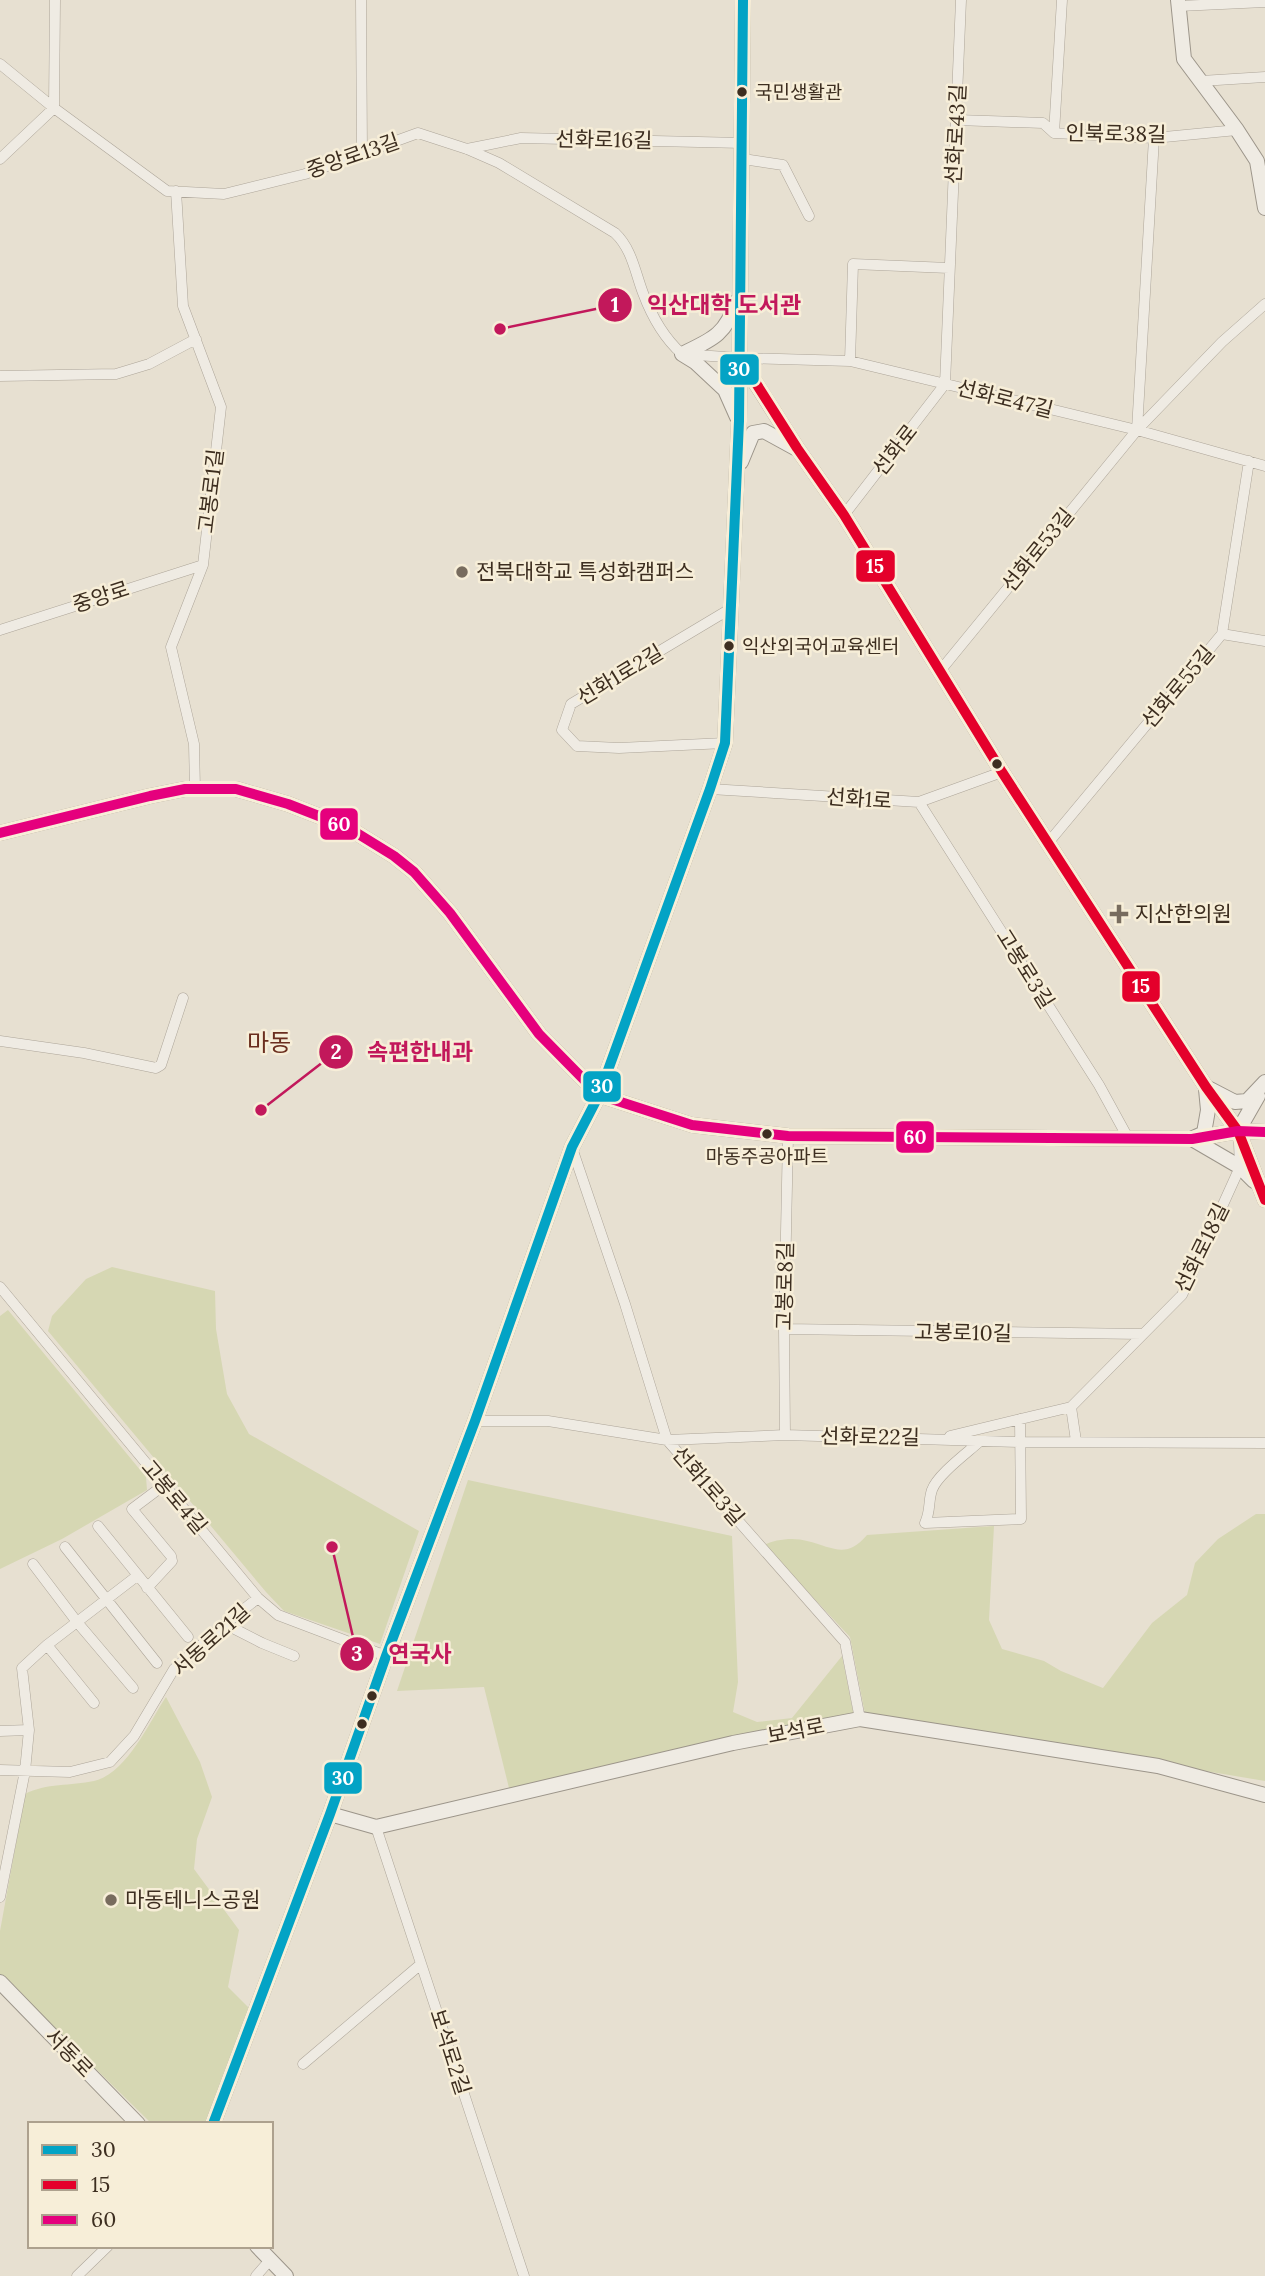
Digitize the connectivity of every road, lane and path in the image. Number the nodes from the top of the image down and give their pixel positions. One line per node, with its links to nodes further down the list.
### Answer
1 (55, 0): 11 (street)
2 (360, 0): 18 (street)
3 (743, 0): 16 (street)
4 (961, 0): 12 (street, 선화로43길)
5 (1062, 0): 14 (street)
6 (1265, 2): 7 (street)
7 (1178, 3): 10 (street)
8 (0, 64): 11 (street, 중앙로13길)
9 (1265, 77): 10 (street)
10 (1201, 82): 13 (street)
11 (54, 108): 19 (street); 21 (street, 중앙로13길)
12 (957, 120): 14 (street, 인북로38길); 24 (street, 선화로43길)
13 (1237, 130): 15 (street, 인북로38길); 22 (street)
14 (1054, 133): 15 (street, 인북로38길)
15 (1154, 138): 34 (street)
16 (743, 143): 17 (street, 선화로16길); 20 (street)
17 (467, 149): 18 (street, 중앙로13길); 28 (street, 중앙로13길)
18 (362, 152): 21 (street, 중앙로13길)
19 (0, 159)
20 (743, 159): 23 (street); 25 (street)
21 (176, 191): 27 (street, 고봉로1길)
22 (1265, 208)
23 (809, 216)
24 (949, 268): 30 (street); 32 (street, 선화로43길)
25 (740, 290): 28 (street); 29 (street)
26 (1265, 304): 34 (street, 선화로53길)
27 (196, 339): 31 (street); 40 (street, 고봉로1길)
28 (682, 354): 29 (street); 33 (street)
29 (740, 358): 30 (street, 선화로47길); 33 (street); 35 (street)
30 (850, 361): 32 (street, 선화로47길)
31 (0, 376)
32 (945, 384): 34 (street, 선화로47길); 39 (street, 선화로)
33 (739, 421): 38 (street)
34 (1137, 430): 36 (street, 선화로47길); 45 (street, 선화로53길)
35 (797, 448): 38 (street); 39 (street)
36 (1249, 461): 37 (street, 선화로47길); 43 (street, 선화로55길)
37 (1265, 466)
38 (738, 470): 41 (street)
39 (844, 515): 45 (street)
40 (203, 565): 42 (street, 중앙로); 48 (street, 고봉로1길)
41 (730, 609): 46 (street); 46 (street, 선화1로2길)
42 (0, 630)
43 (1222, 634): 44 (street); 52 (street, 선화로55길)
44 (1265, 641)
45 (940, 671): 47 (street)
46 (725, 743): 49 (street)
47 (1002, 772): 50 (street, 선화1로); 52 (street)
48 (195, 789): 51 (street); 57 (street)
49 (710, 789): 50 (street, 선화1로); 57 (street)
50 (919, 802): 61 (street, 고봉로3길)
51 (0, 833)
52 (1048, 843): 56 (street)
53 (183, 998): 54 (street)
54 (0, 1041)
55 (1265, 1082): 56 (street); 58 (street)
56 (1206, 1087): 58 (street); 62 (street)
57 (599, 1095): 60 (street); 63 (street)
58 (1238, 1131): 59 (street); 62 (street); 64 (street, 선화로18길); 65 (street)
59 (1265, 1132)
60 (788, 1136): 61 (street); 67 (street, 고봉로8길)
61 (1128, 1139): 62 (street)
62 (1192, 1139): 64 (street)
63 (572, 1147): 71 (street); 74 (street, 선화1로3길)
64 (1240, 1167): 65 (street); 68 (street, 선화로18길)
65 (1265, 1202)
66 (0, 1287): 79 (street, 고봉로4길)
67 (784, 1329): 68 (street, 고봉로10길); 72 (street, 고봉로8길)
68 (1142, 1334): 69 (street, 선화로18길)
69 (1071, 1407): 70 (street); 75 (street)
70 (1020, 1419): 73 (street); 77 (street)
71 (475, 1421): 74 (street, 선화로22길); 92 (street)
72 (785, 1435): 73 (street, 선화로22길); 74 (street, 선화로22길)
73 (940, 1438): 76 (street, 선화로22길)
74 (667, 1440): 96 (street, 선화1로3길)
75 (1076, 1441): 77 (street, 선화로22길); 78 (street, 선화로22길)
76 (979, 1442): 77 (street, 선화로22길); 77 (street)
77 (1019, 1442)
78 (1265, 1443)
79 (164, 1485): 84 (street); 85 (street, 고봉로4길)
80 (98, 1526): 83 (street)
81 (65, 1546): 86 (street)
82 (33, 1564): 87 (street)
83 (137, 1577): 84 (street); 86 (street)
84 (147, 1588): 89 (street)
85 (258, 1598): 88 (street, 서동로21길); 92 (street, 고봉로4길)
86 (106, 1600): 87 (street); 93 (street)
87 (77, 1622): 90 (street); 94 (street)
88 (225, 1623): 91 (street); 100 (street, 서동로21길)
89 (188, 1637)
90 (47, 1645): 95 (street); 97 (street)
91 (294, 1656)
92 (386, 1656): 102 (street)
93 (157, 1663)
94 (133, 1688)
95 (94, 1703)
96 (860, 1718): 101 (street, 보석로); 103 (street, 보석로)
97 (29, 1730): 98 (street); 100 (street)
98 (0, 1731)
99 (0, 1770): 100 (street, 서동로21길)
100 (25, 1771): 104 (street)
101 (1265, 1795)
102 (330, 1814): 103 (street, 보석로); 109 (street)
103 (376, 1827): 105 (street, 보석로2길)
104 (0, 1897)
105 (421, 1964): 107 (street); 116 (street, 보석로2길)
106 (0, 1982): 108 (street, 서동로)
107 (303, 2064)
108 (136, 2122)
109 (214, 2122)
110 (106, 2248): 113 (street)
111 (259, 2248): 112 (street)
112 (270, 2260): 114 (street); 115 (street)
113 (77, 2276)
114 (256, 2276)
115 (286, 2276)
116 (524, 2276)

